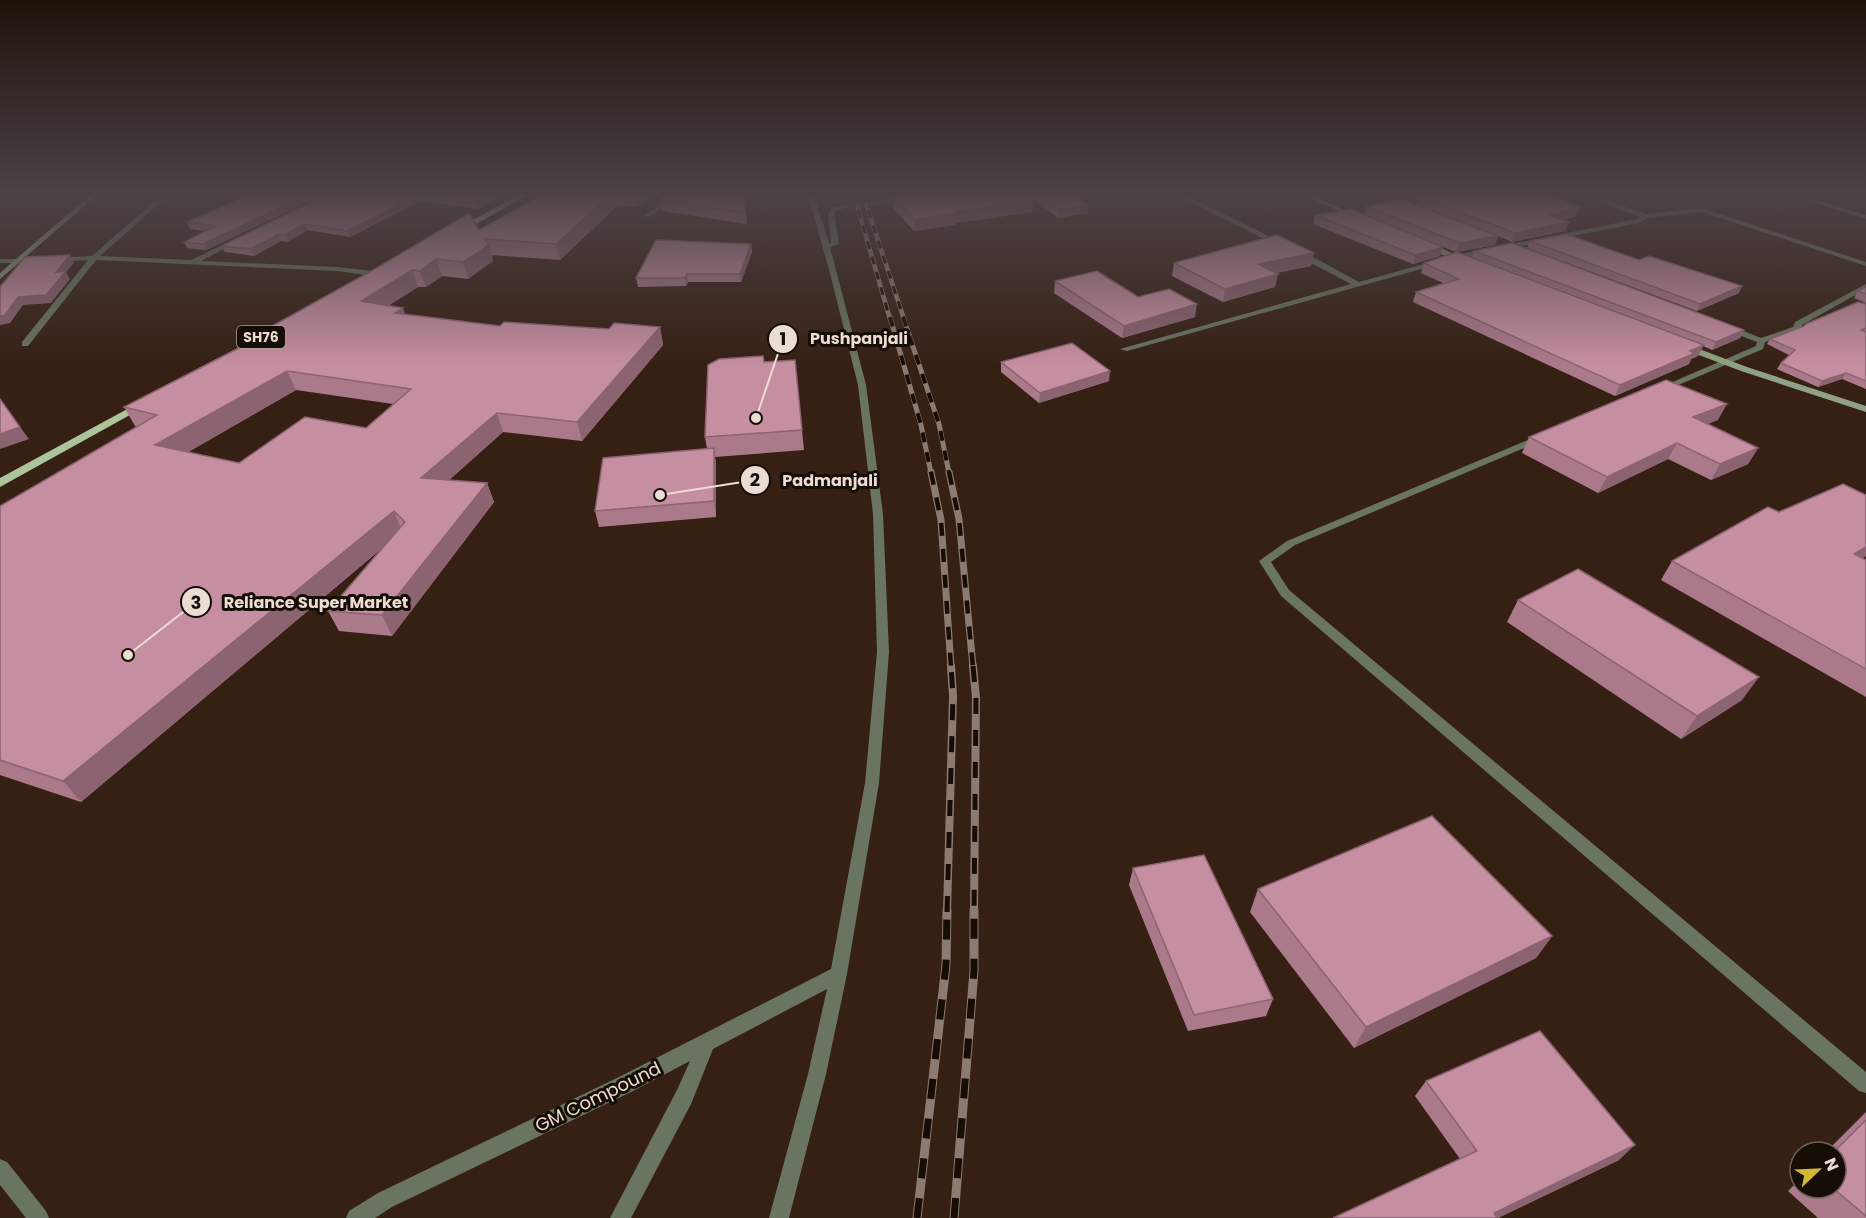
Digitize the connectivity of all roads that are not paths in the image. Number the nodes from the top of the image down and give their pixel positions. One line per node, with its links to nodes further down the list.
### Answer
1 (29, 252): 14 (street)
2 (101, 252): 12 (street)
3 (213, 252): 15 (street)
4 (828, 252): 34 (street)
5 (1296, 252): 21 (street)
6 (1443, 252): 11 (street)
7 (1480, 252): 11 (street)
8 (1523, 252): 10 (street)
9 (1829, 252): 16 (street)
10 (1529, 254)
11 (1456, 257): 17 (street); 21 (street)
12 (94, 258): 14 (street); 15 (street); 25 (street)
13 (0, 261): 14 (street)
14 (19, 261): 19 (street)
15 (191, 263): 18 (street)
16 (1866, 264)
17 (1477, 265)
18 (379, 274): 20 (main road)
19 (0, 277)
20 (364, 282)
21 (1356, 283): 27 (street)
22 (1866, 286): 24 (street)
23 (1717, 324): 24 (street)
24 (1761, 341): 28 (street)
25 (25, 344)
26 (1682, 345): 28 (street)
27 (1124, 349)
28 (1726, 362): 29 (street); 31 (street)
29 (1650, 394)
30 (156, 396): 33 (main road)
31 (1864, 407)
32 (1551, 434): 36 (street)
33 (0, 483)
34 (839, 974): 35 (street, GM Compound); 41 (street)
35 (705, 1043): 39 (street, GM Compound); 40 (street)
36 (1866, 1084)
37 (0, 1169): 38 (street)
38 (39, 1218)
39 (356, 1218)
40 (620, 1218)
41 (779, 1218)

